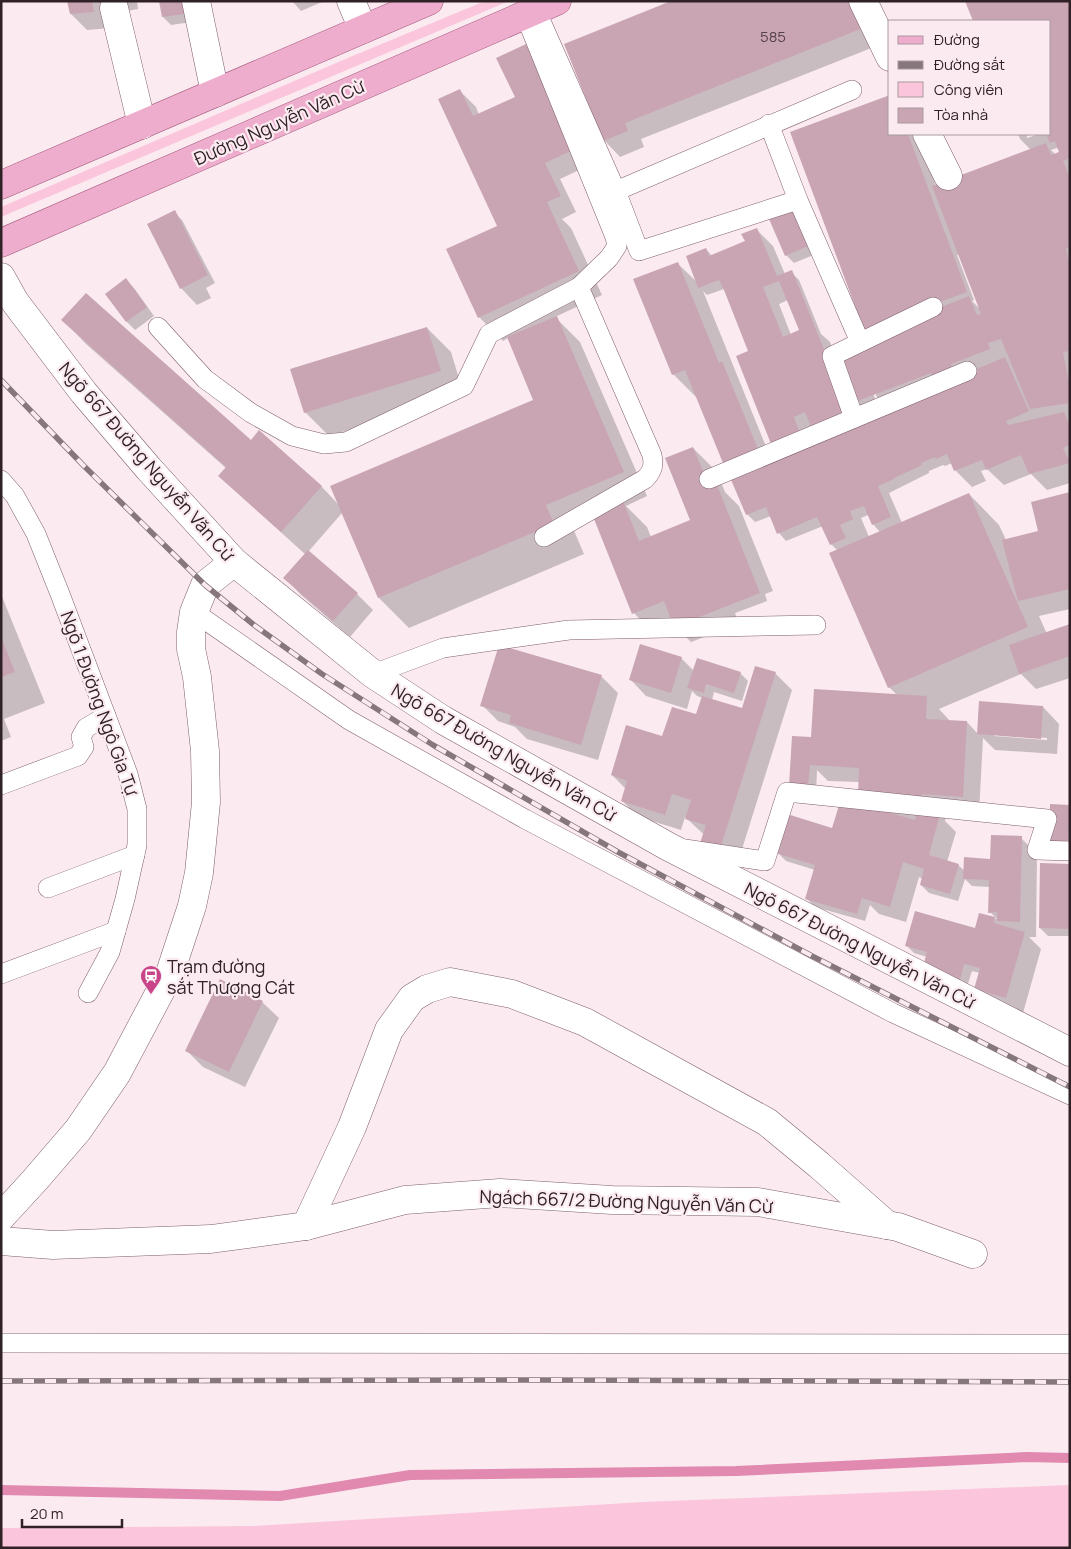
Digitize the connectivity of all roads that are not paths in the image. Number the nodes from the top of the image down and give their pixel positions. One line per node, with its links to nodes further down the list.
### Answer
1 (196, 1): 10 (street)
2 (351, 1): 7 (street)
3 (429, 1): 7 (main road)
4 (863, 1): 8 (street)
5 (114, 8): 12 (street)
6 (539, 9): 16 (lane); 18 (main road, Đường Nguyễn Văn Cừ); 20 (lane)
7 (363, 29): 10 (main road)
8 (888, 53)
9 (852, 90): 11 (lane)
10 (215, 93): 12 (main road)
11 (769, 124): 16 (lane); 17 (lane)
12 (142, 125): 15 (main road)
13 (928, 135): 14 (street)
14 (948, 176)
15 (1, 185)
16 (616, 191): 17 (lane)
17 (798, 200): 23 (lane)
18 (1, 243)
19 (1, 277): 29 (street, Ngõ 667 Đường Nguyễn Văn Cừ)
20 (579, 287): 22 (lane); 28 (lane)
21 (933, 307): 23 (lane)
22 (158, 327)
23 (860, 342): 25 (lane)
24 (967, 371): 25 (lane)
25 (854, 418): 27 (lane)
26 (1, 480): 33 (lane, Ngõ 1 Đường Ngô Gia Tự)
27 (709, 480)
28 (544, 537)
29 (234, 562): 30 (street); 32 (street, Ngõ 667 Đường Nguyễn Văn Cừ)
30 (194, 612): 43 (lane); 44 (street)
31 (816, 625): 32 (lane)
32 (373, 674): 35 (street, Ngõ 667 Đường Nguyễn Văn Cừ)
33 (106, 716): 34 (lane); 37 (lane, Ngõ 1 Đường Ngô Gia Tự)
34 (1, 785)
35 (669, 847): 36 (lane); 42 (street, Ngõ 667 Đường Nguyễn Văn Cừ)
36 (1070, 850)
37 (135, 855): 38 (lane); 39 (lane, Ngõ 1 Đường Ngô Gia Tự)
38 (48, 888)
39 (116, 931): 40 (lane); 41 (lane, Ngõ 1 Đường Ngô Gia Tự)
40 (1, 974)
41 (88, 993)
42 (1070, 1052)
43 (1070, 1095)
44 (1, 1217)
45 (306, 1226): 46 (street, Ngách 667/2 Đường Nguyễn Văn Cừ); 46 (street, Ngách 667/2 Đường Nguyễn Văn Cừ); 47 (street, Ngách 667/2 Đường Nguyễn Văn Cừ)
46 (888, 1226): 48 (street, Ngách 667/2 Đường Nguyễn Văn Cừ)
47 (1, 1242)
48 (973, 1254)
49 (1, 1343): 50 (lane)
50 (1070, 1344)

